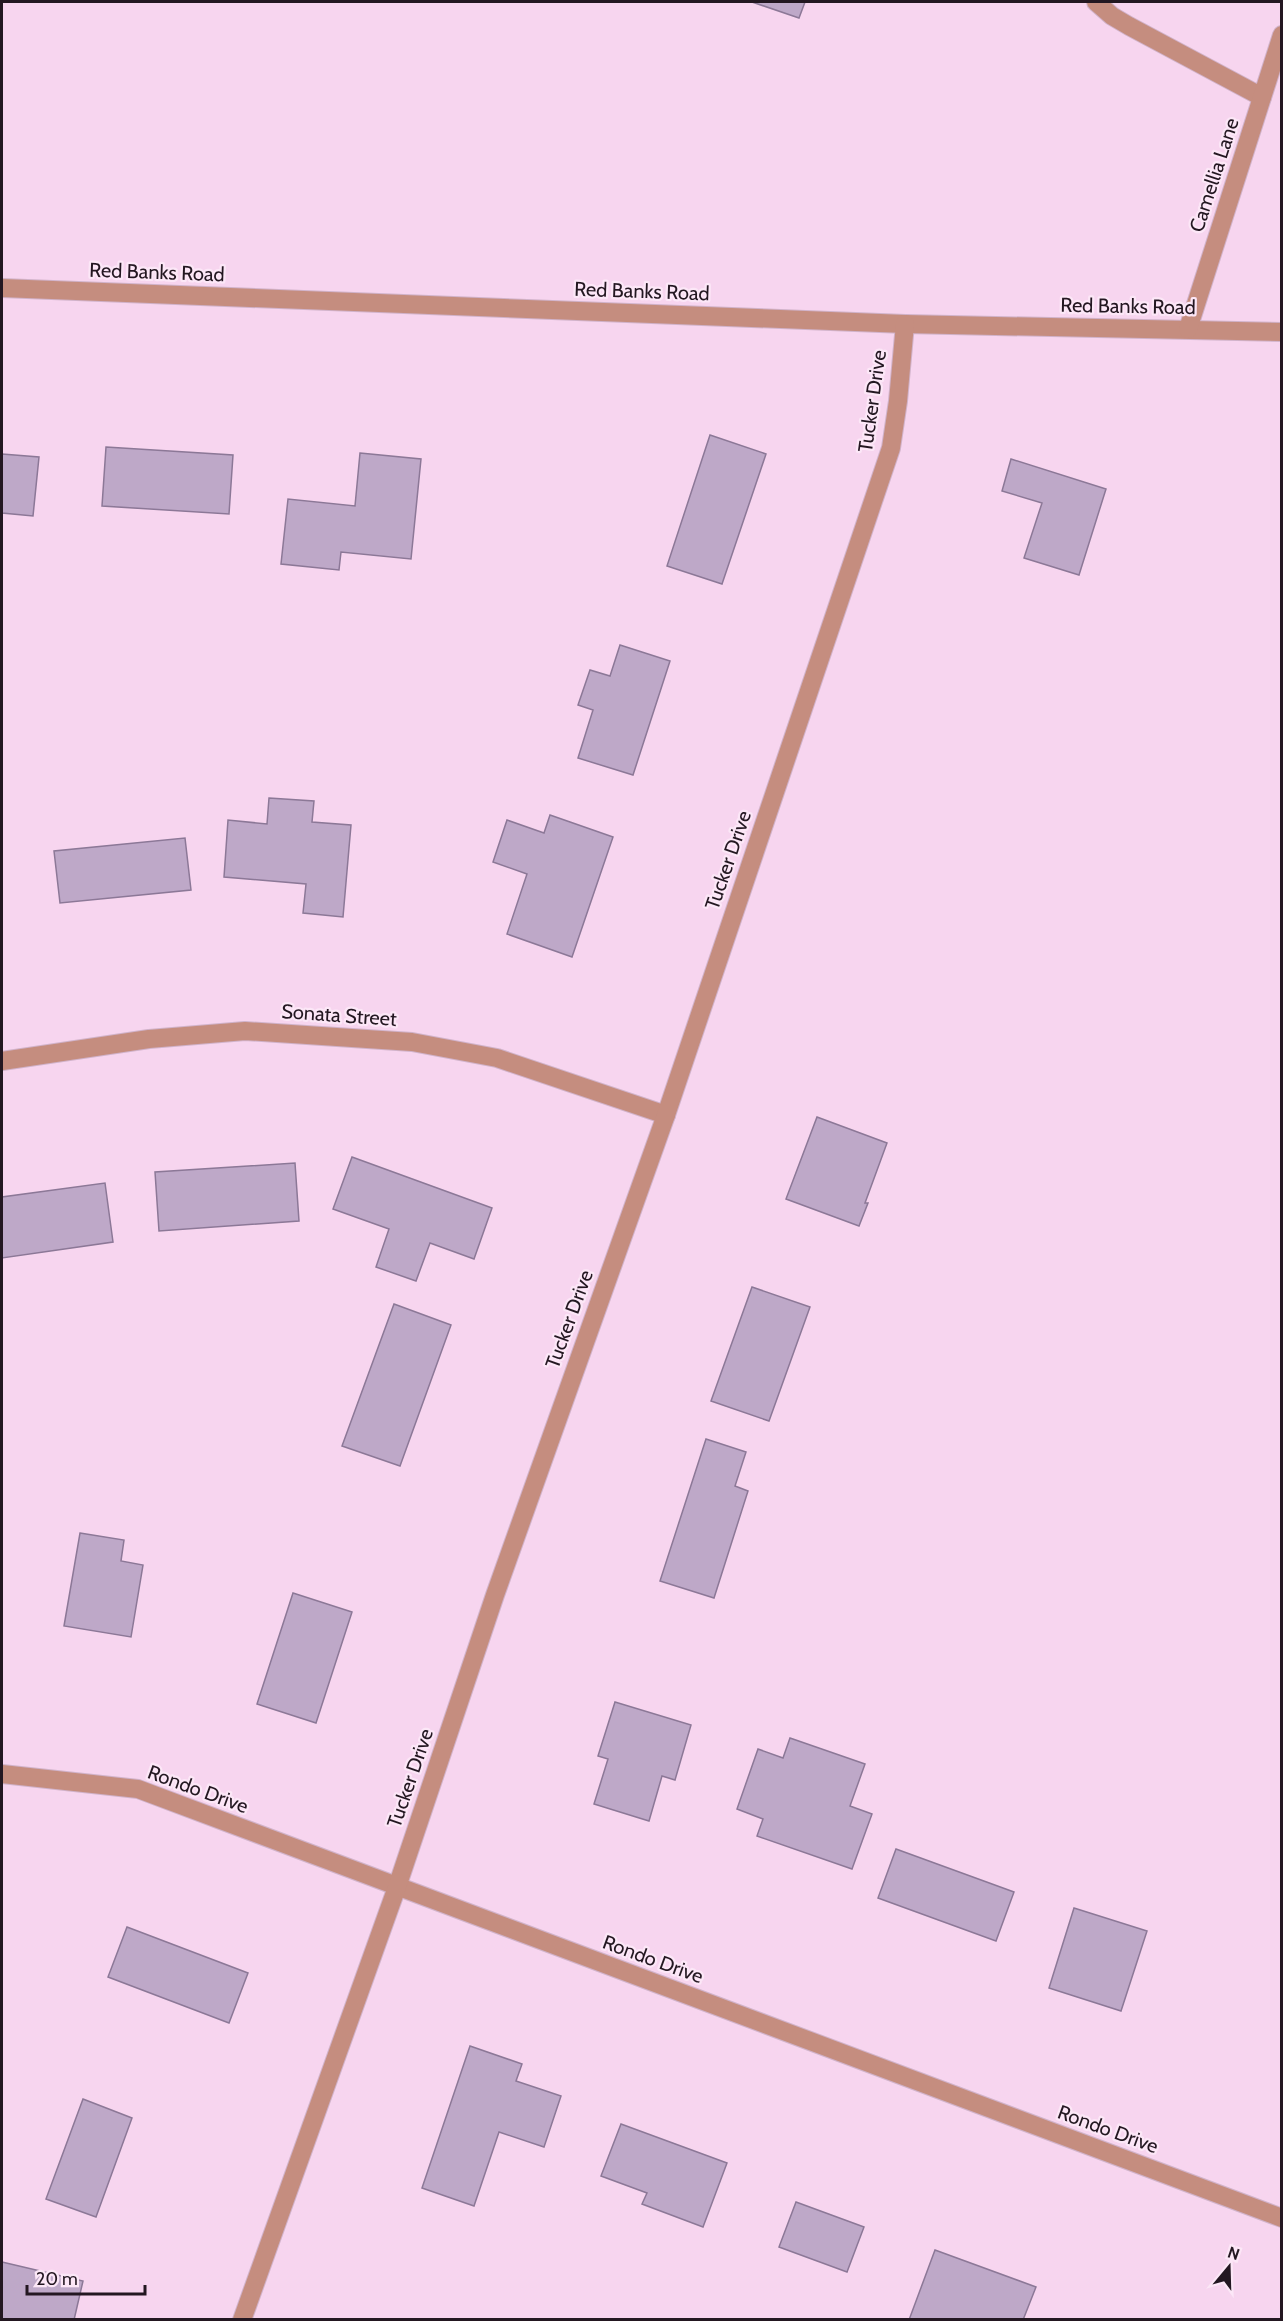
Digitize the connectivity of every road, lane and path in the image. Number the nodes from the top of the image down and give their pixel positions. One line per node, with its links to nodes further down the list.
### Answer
1 (1096, 2): 3 (street)
2 (1281, 35): 3 (street, Camellia Lane)
3 (1262, 97): 6 (street, Camellia Lane)
4 (2, 288): 5 (street, Red Banks Road)
5 (905, 324): 6 (street, Red Banks Road); 9 (street, Tucker Drive)
6 (1188, 329): 7 (street, Red Banks Road)
7 (1281, 332)
8 (2, 1061): 9 (street, Sonata Street)
9 (666, 1115): 11 (street, Tucker Drive)
10 (2, 1774): 11 (street, Rondo Drive)
11 (397, 1887): 12 (street, Rondo Drive); 13 (street, Tucker Drive)
12 (1281, 2218)
13 (242, 2319)

